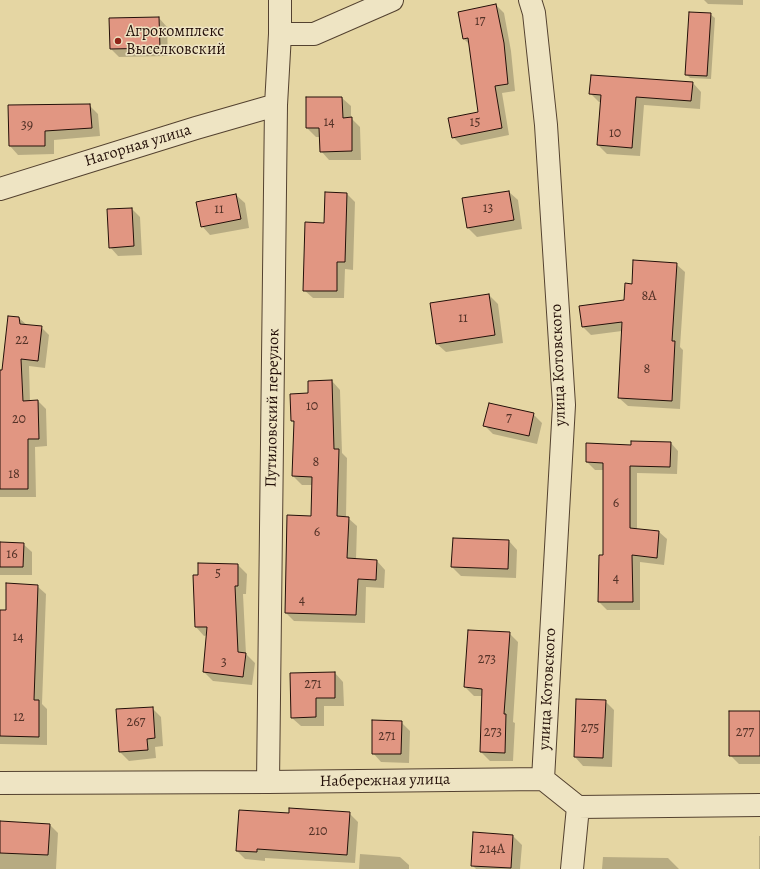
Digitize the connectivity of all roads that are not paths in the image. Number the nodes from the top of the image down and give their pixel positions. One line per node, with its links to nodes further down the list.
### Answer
1 (280, 0): 4 (street, Путиловский переулок)
2 (392, 0): 4 (street)
3 (530, 0): 7 (street, улица Котовского)
4 (280, 34): 5 (street, Путиловский переулок)
5 (276, 105): 6 (street, Нагорная улица); 8 (street, Путиловский переулок)
6 (0, 189)
7 (543, 780): 8 (street, Набережная улица); 11 (street)
8 (268, 782): 9 (street, Набережная улица)
9 (0, 783)
10 (760, 805): 11 (street)
11 (578, 807): 12 (street)
12 (572, 869)

